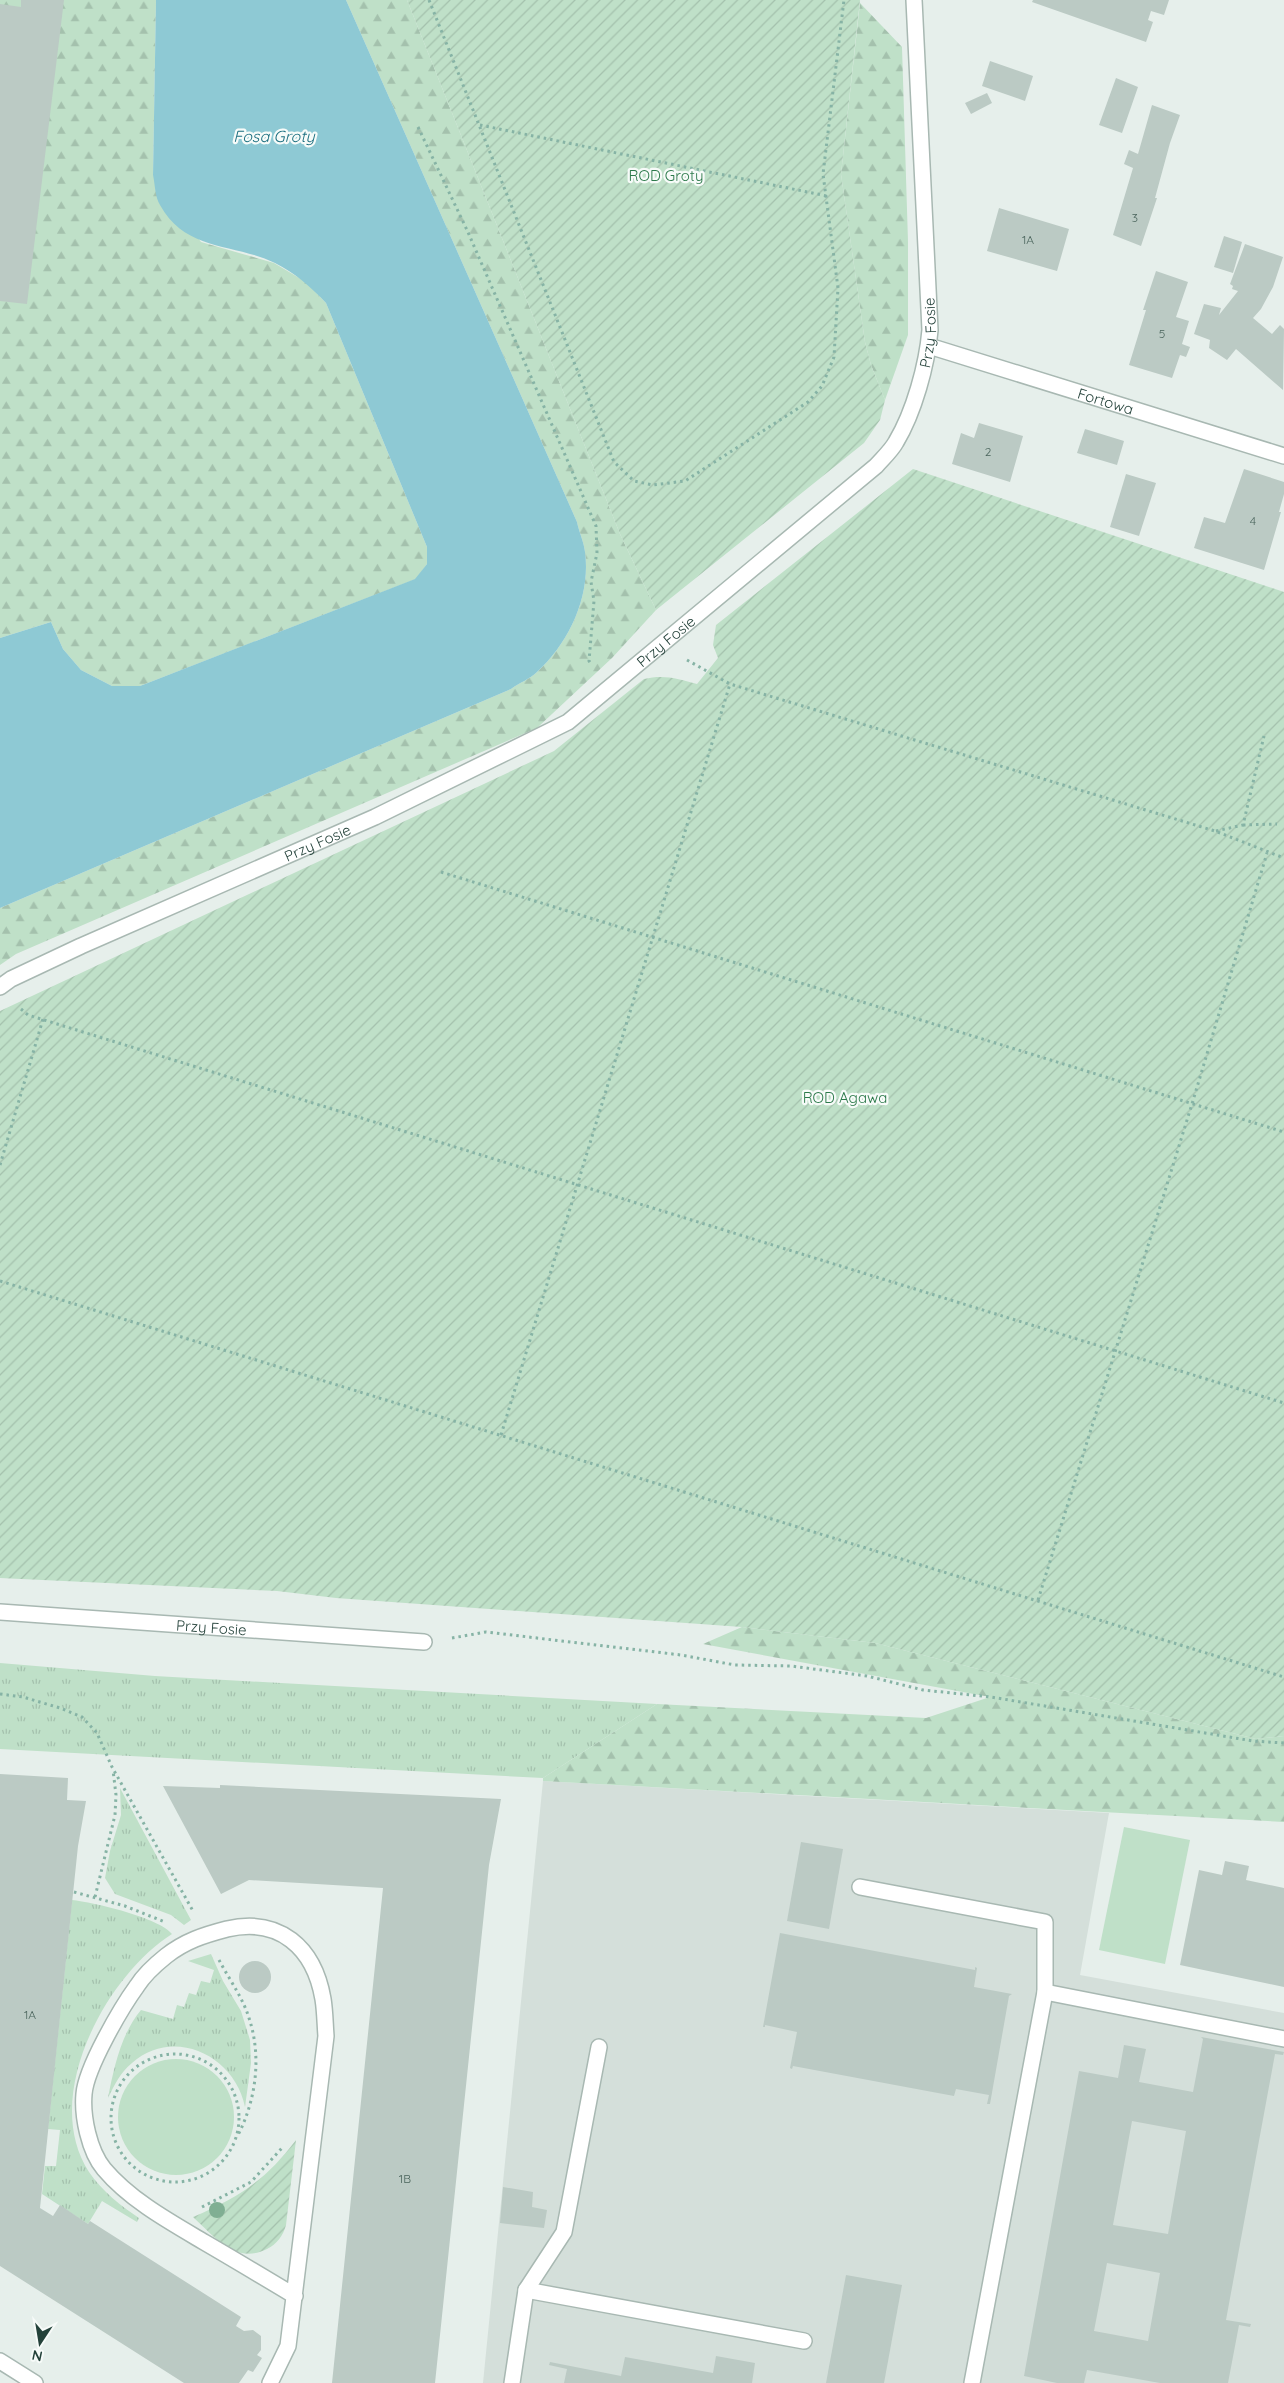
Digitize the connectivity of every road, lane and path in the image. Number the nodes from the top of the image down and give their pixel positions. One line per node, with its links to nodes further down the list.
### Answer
1 (429, 0): 4 (path)
2 (844, 0): 6 (path)
3 (914, 0): 7 (street, Przy Fosie)
4 (479, 125): 6 (path); 6 (path)
5 (418, 128): 11 (path)
6 (827, 196)
7 (929, 346): 8 (street, Fortowa); 11 (street, Przy Fosie)
8 (1284, 456)
9 (706, 672): 10 (path)
10 (730, 684): 15 (path); 19 (path)
11 (610, 687): 20 (street, Przy Fosie)
12 (1264, 736): 14 (path)
13 (1277, 824): 14 (path)
14 (1243, 825): 15 (path)
15 (1215, 831): 16 (path)
16 (1267, 853): 17 (path); 23 (path)
17 (1284, 858)
18 (441, 872): 19 (path)
19 (653, 936): 23 (path); 26 (path)
20 (0, 987)
21 (14, 1003): 22 (path)
22 (43, 1020): 25 (path); 26 (path)
23 (1192, 1104): 24 (path); 28 (path)
24 (1284, 1132)
25 (0, 1164)
26 (578, 1185): 28 (path); 30 (path)
27 (0, 1281): 30 (path)
28 (1114, 1351): 29 (path); 31 (path)
29 (1284, 1403)
30 (501, 1435): 31 (path)
31 (1038, 1600): 34 (path)
32 (0, 1612): 33 (street, Przy Fosie)
33 (424, 1642): 36 (path)
34 (1284, 1677)
35 (0, 1694): 37 (path)
36 (1284, 1743)
37 (107, 1754)
38 (112, 1767): 41 (path)
39 (860, 1887): 43 (street)
40 (74, 1892): 41 (path)
41 (95, 1897): 42 (path)
42 (189, 1940): 47 (street); 48 (street)
43 (1045, 1992): 44 (street); 56 (street)
44 (1284, 2038)
45 (599, 2047): 49 (street)
46 (113, 2100): 46 (path)
47 (317, 2111): 48 (path); 50 (street)
48 (173, 2224): 50 (street)
49 (526, 2290): 51 (street); 55 (street)
50 (295, 2296): 54 (street)
51 (804, 2341)
52 (0, 2361): 53 (street)
53 (35, 2383)
54 (270, 2383)
55 (512, 2383)
56 (972, 2383)

